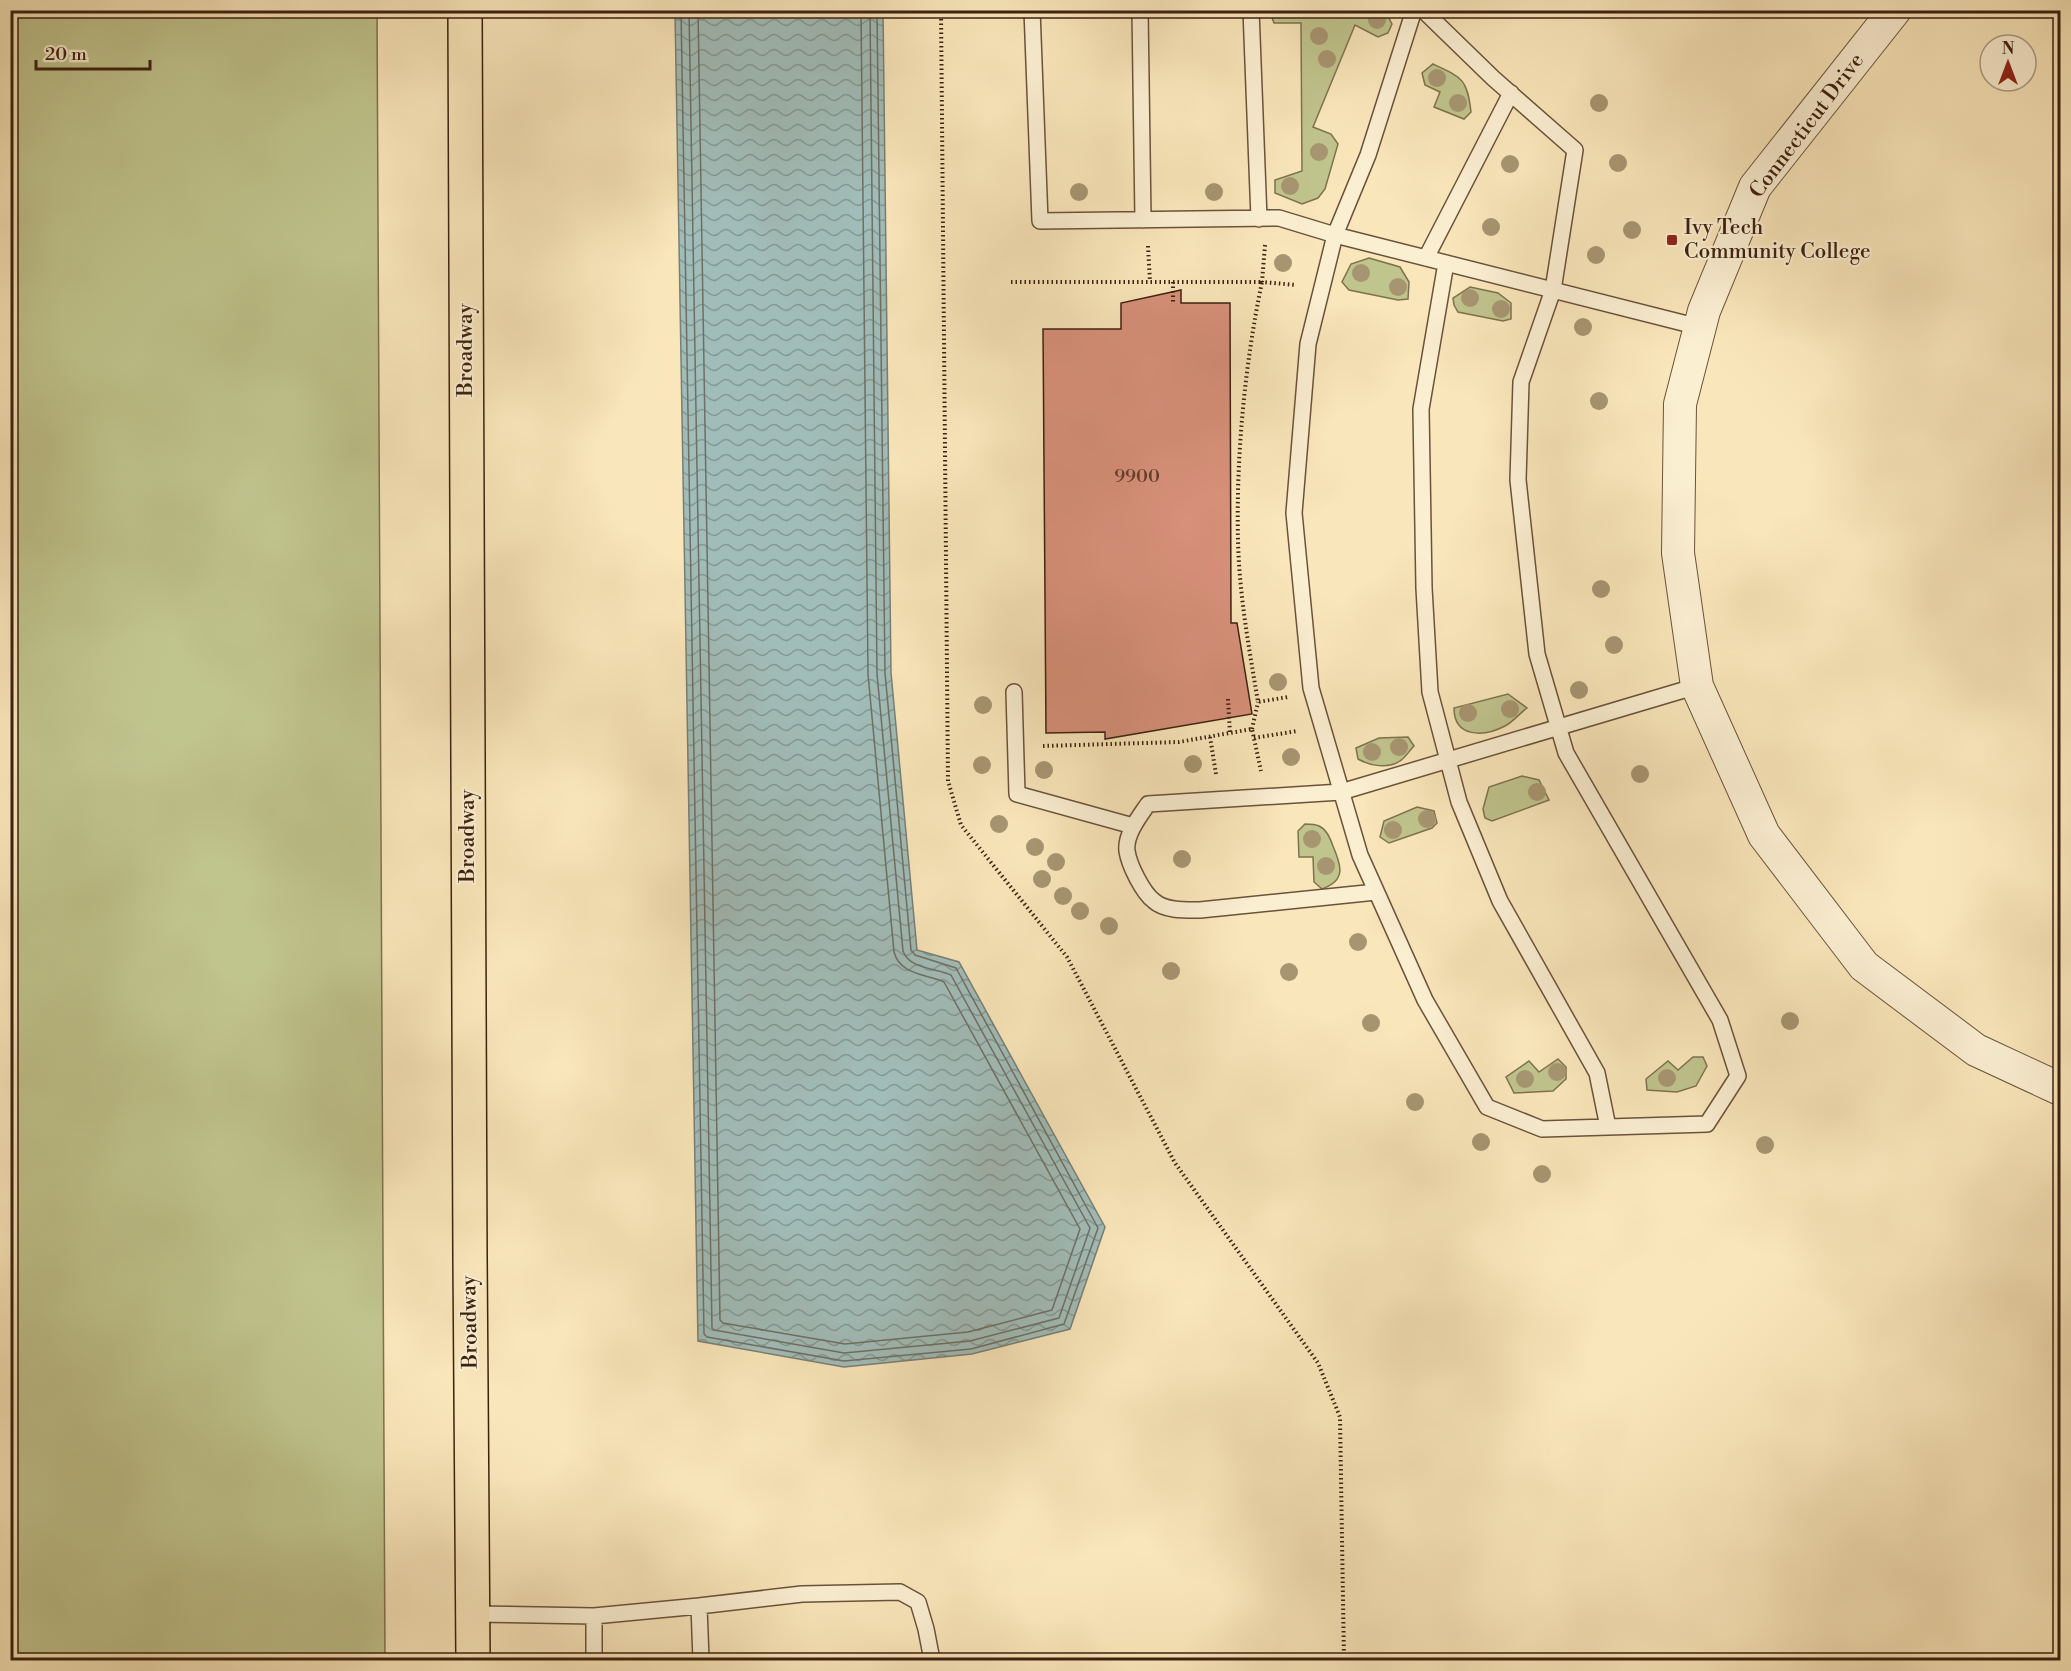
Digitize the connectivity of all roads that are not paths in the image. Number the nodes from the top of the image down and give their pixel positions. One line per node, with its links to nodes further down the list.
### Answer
1 (465, 10): 26 (main road, Broadway)
2 (1032, 10): 10 (lane)
3 (1140, 10): 10 (lane)
4 (1251, 10): 9 (lane)
5 (1414, 10): 11 (lane)
6 (1423, 10): 8 (lane)
7 (1895, 10): 15 (street, Connecticut Drive)
8 (1511, 93): 12 (lane); 14 (lane)
9 (1258, 219): 10 (lane); 11 (lane)
10 (1143, 220)
11 (1335, 235): 12 (lane); 20 (lane)
12 (1426, 258): 13 (lane)
13 (1446, 263): 14 (lane); 19 (lane)
14 (1553, 290): 15 (lane); 18 (lane)
15 (1700, 327): 16 (street, Connecticut Drive)
16 (1697, 686): 18 (lane); 23 (street, Connecticut Drive)
17 (1014, 692): 21 (lane)
18 (1559, 728): 19 (lane); 24 (lane)
19 (1448, 759): 20 (lane); 24 (lane)
20 (1341, 792): 21 (lane); 22 (lane)
21 (1133, 826): 22 (lane)
22 (1376, 892): 24 (lane)
23 (2061, 1089)
24 (1608, 1127)
25 (699, 1606): 27 (lane); 30 (lane); 31 (lane)
26 (473, 1614): 27 (lane); 28 (main road, Broadway)
27 (594, 1616): 29 (lane)
28 (473, 1660)
29 (594, 1660)
30 (701, 1660)
31 (932, 1660)

